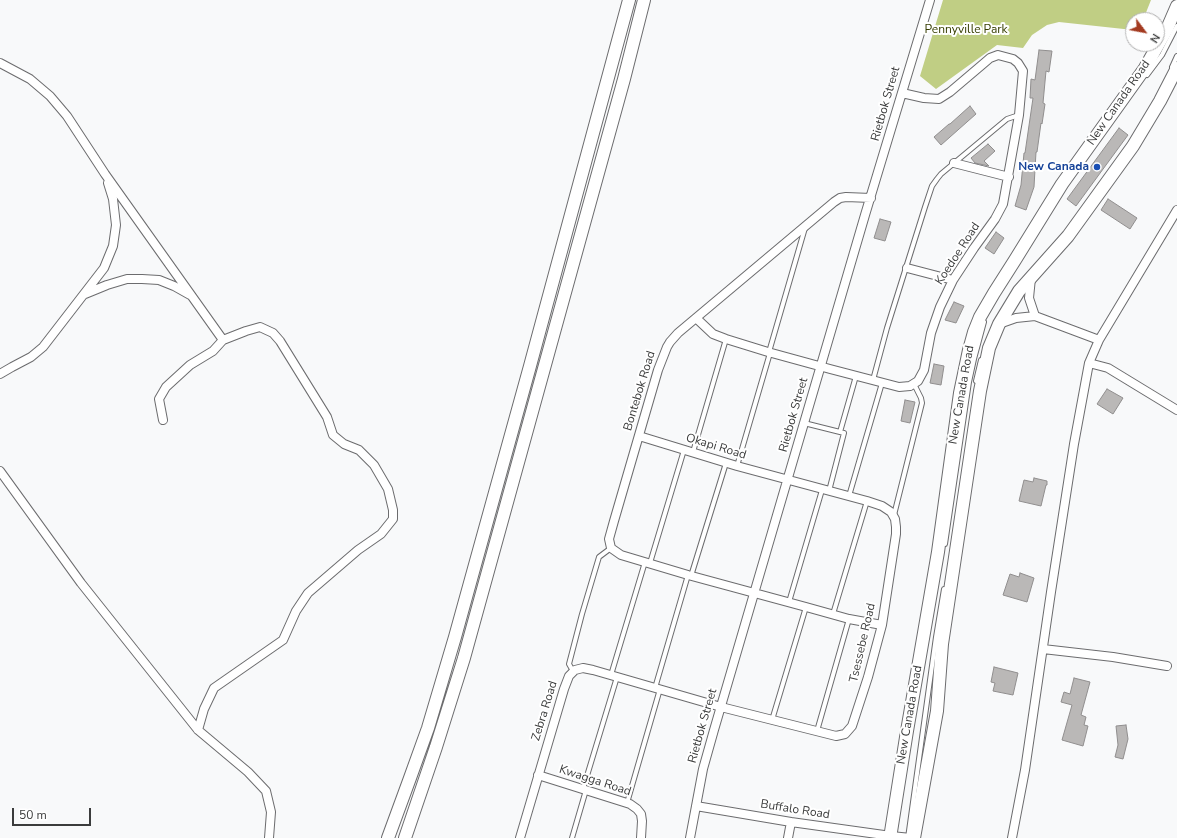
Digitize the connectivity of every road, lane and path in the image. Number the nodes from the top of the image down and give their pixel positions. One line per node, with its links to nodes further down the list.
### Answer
1 (629, 0): 86 (main road)
2 (644, 0): 87 (main road)
3 (930, 0): 10 (street, Rietbok Street)
4 (1177, 6): 84 (main road, New Canada Road)
5 (1177, 26): 9 (lane, New Canada Road)
6 (1177, 56): 24 (lane, New Canada Road)
7 (0, 63): 13 (street)
8 (1177, 68): 20 (main road, New Canada Road)
9 (1143, 81)
10 (902, 93): 11 (street, Koedoe Road); 15 (street, Rietbok Street)
11 (1019, 115): 12 (lane); 14 (street, Koedoe Road)
12 (954, 163): 14 (street); 19 (lane)
13 (105, 174): 22 (street); 23 (street)
14 (1009, 177): 21 (street, Koedoe Road)
15 (871, 198): 18 (street, Bontebok Road); 36 (street, Rietbok Street)
16 (1056, 203): 60 (lane, New Canada Road)
17 (1177, 210): 30 (street)
18 (806, 224): 26 (street, Bontebok Road); 33 (lane)
19 (907, 268): 21 (street); 39 (lane)
20 (1031, 278): 25 (street); 27 (main road, New Canada Road)
21 (953, 280): 41 (street, Koedoe Road)
22 (83, 294): 23 (street); 37 (street)
23 (192, 296): 29 (street)
24 (1003, 308)
25 (1035, 316): 27 (street); 30 (street)
26 (696, 318): 28 (street); 47 (street, Bontebok Road)
27 (996, 322): 94 (main road, New Canada Road)
28 (726, 339): 33 (street); 48 (lane)
29 (223, 340): 44 (street); 77 (street)
30 (1099, 340): 35 (street)
31 (986, 343): 32 (lane, New Canada Road)
32 (984, 348)
33 (770, 353): 36 (street); 51 (lane)
34 (982, 356): 42 (lane, New Canada Road)
35 (1089, 364): 43 (street); 70 (street)
36 (821, 367): 38 (street); 45 (street, Rietbok Street)
37 (0, 374)
38 (856, 376): 39 (street); 46 (lane)
39 (873, 380): 40 (street)
40 (882, 383): 41 (street); 55 (lane)
41 (914, 384): 57 (lane)
42 (976, 386)
43 (1177, 410)
44 (163, 420)
45 (804, 423): 46 (lane); 53 (street, Rietbok Street)
46 (840, 432): 54 (lane)
47 (639, 436): 48 (street, Okapi Road); 59 (street, Bontebok Road)
48 (688, 452): 50 (street, Okapi Road); 61 (lane)
49 (964, 462): 58 (lane, New Canada Road)
50 (726, 463): 51 (street, Okapi Road); 62 (lane)
51 (737, 466): 53 (street, Okapi Road)
52 (0, 471): 77 (street)
53 (788, 480): 54 (street); 64 (street, Rietbok Street)
54 (825, 490): 55 (street); 65 (lane)
55 (849, 496): 56 (street)
56 (867, 501): 57 (street); 67 (lane)
57 (894, 516): 69 (street, Tsessebe Road)
58 (952, 546)
59 (611, 548): 61 (street); 72 (lane)
60 (944, 550)
61 (647, 563): 62 (street); 73 (lane)
62 (690, 575): 64 (street); 74 (lane)
63 (945, 584): 93 (lane, New Canada Road)
64 (754, 593): 65 (street); 75 (street, Rietbok Street)
65 (789, 602): 66 (street)
66 (806, 608): 67 (street); 76 (lane)
67 (833, 614): 68 (street)
68 (849, 618): 69 (street); 78 (lane)
69 (882, 625): 78 (street, Tsessebe Road)
70 (1043, 649): 71 (street); 95 (street)
71 (1167, 666)
72 (573, 671): 73 (street, Zebra Road); 79 (street, Zebra Road)
73 (614, 676): 74 (street, Zebra Road); 80 (lane)
74 (658, 688): 75 (street, Zebra Road); 81 (lane)
75 (721, 707): 76 (street, Tsessebe Road); 82 (street, Rietbok Street)
76 (772, 720): 78 (street, Tsessebe Road)
77 (198, 730): 85 (street)
78 (817, 731)
79 (538, 775): 80 (street, Kwagga Road); 88 (street, Zebra Road)
80 (585, 790): 81 (street, Kwagga Road); 89 (lane)
81 (627, 803): 90 (street, Kwagga Road)
82 (696, 806): 83 (street, Buffalo Road); 91 (street, Rietbok Street)
83 (791, 822): 84 (street, Buffalo Road); 92 (street)
84 (894, 835): 93 (street, Buffalo Road)
85 (269, 838)
86 (388, 838)
87 (404, 838)
88 (520, 838)
89 (572, 838)
90 (641, 838)
91 (690, 838)
92 (788, 838)
93 (908, 838)
94 (914, 838)
95 (1012, 838)

